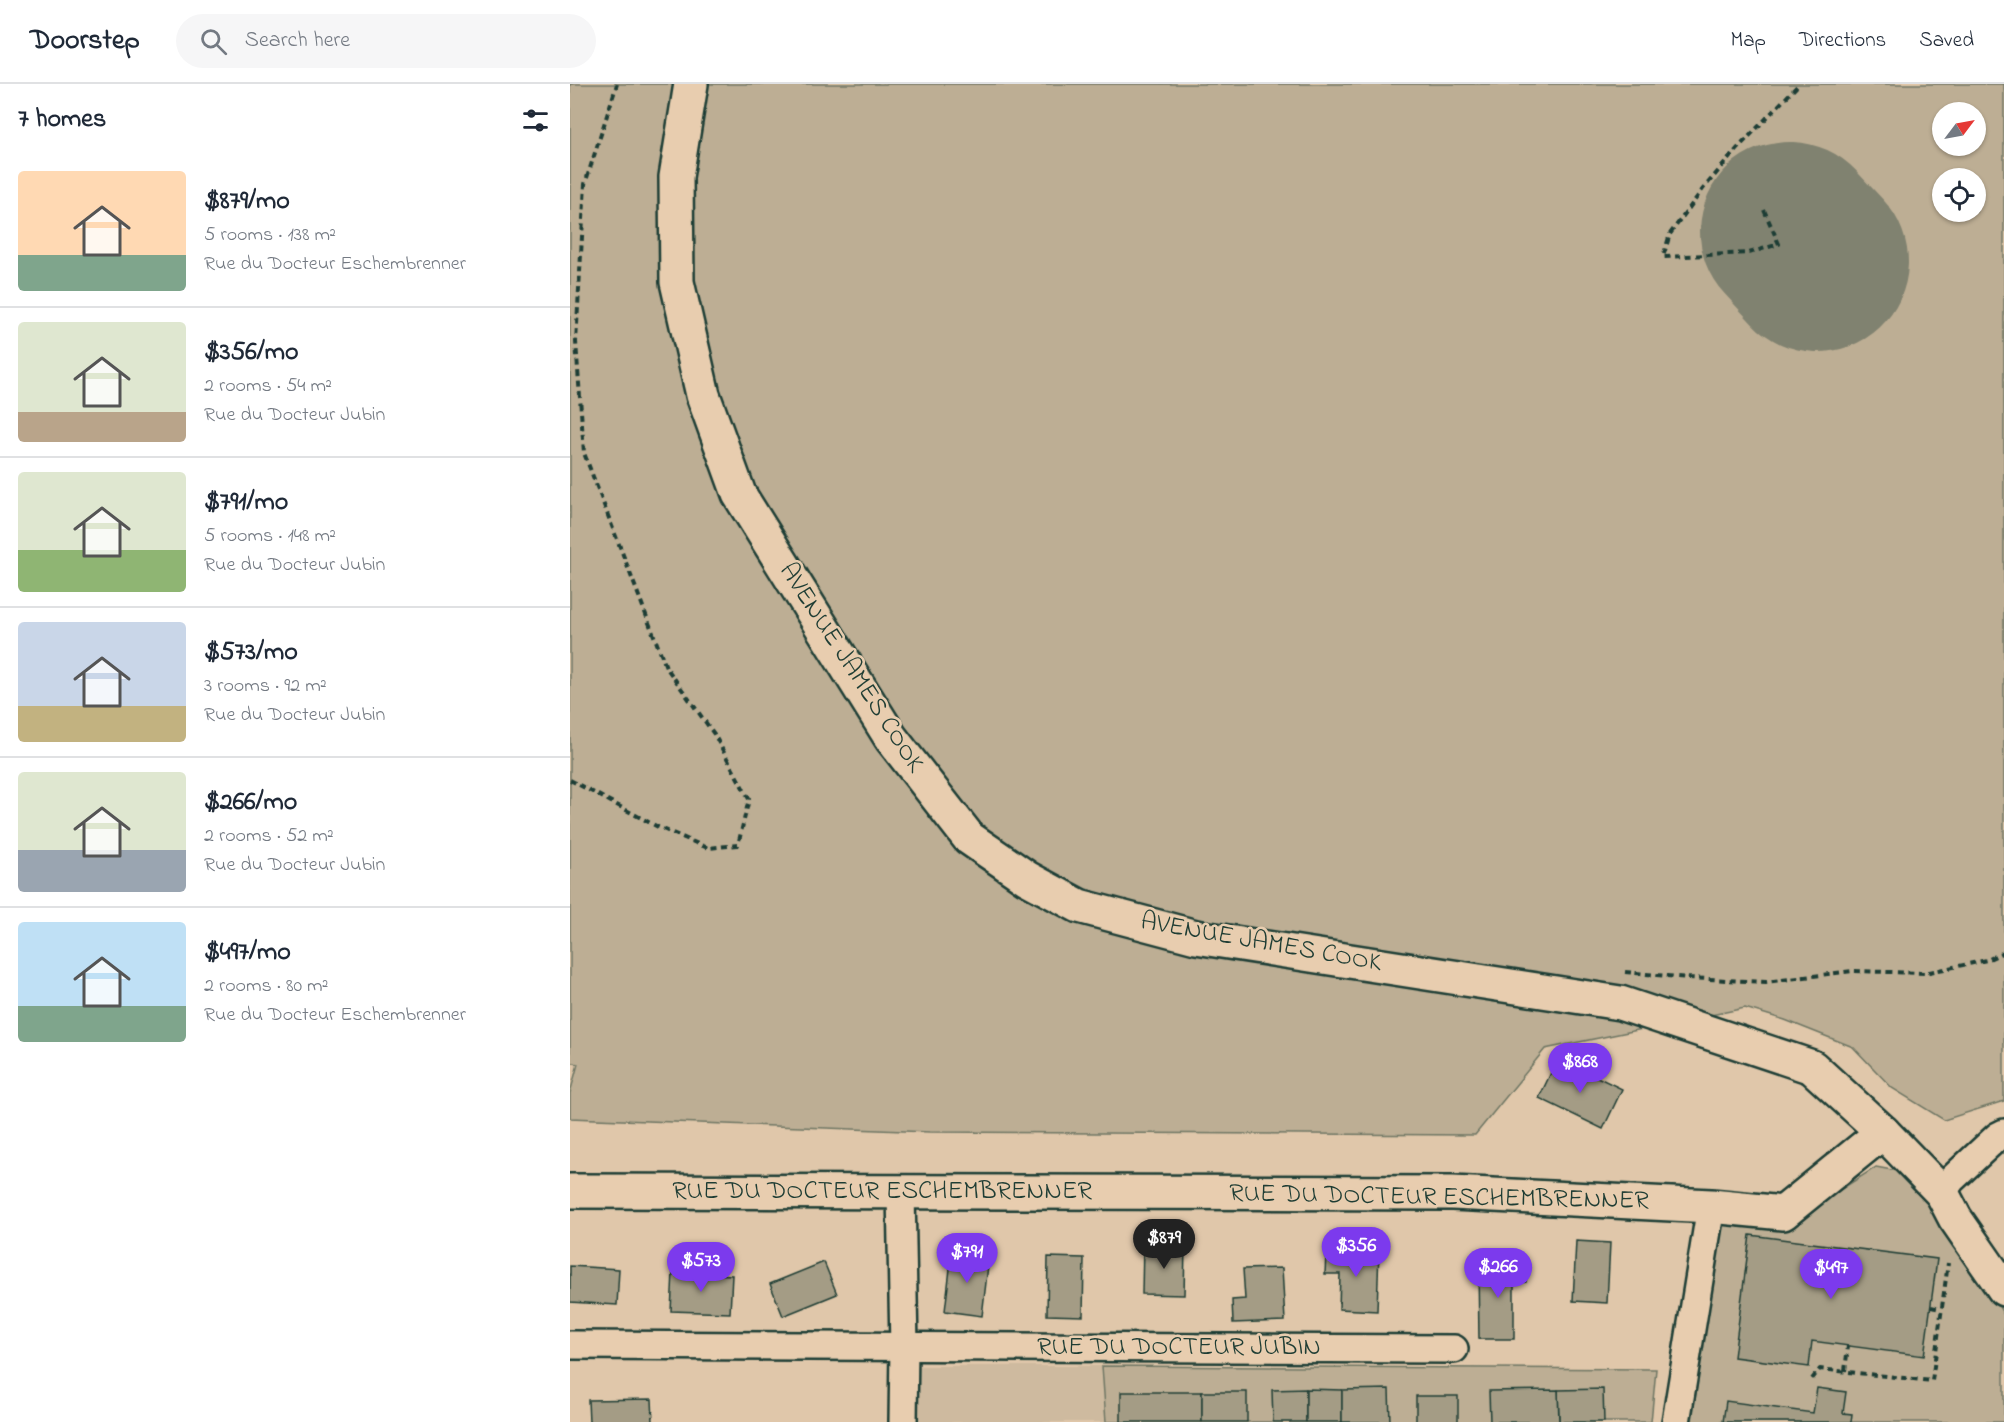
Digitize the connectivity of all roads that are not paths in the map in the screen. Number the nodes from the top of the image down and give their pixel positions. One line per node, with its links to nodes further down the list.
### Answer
1 (691, 84): 2 (main road, AVENUE JAMES COOK)
2 (1883, 1132): 6 (main road, AVENUE JAMES COOK); 7 (main road, RUE DU DOCTEUR ESCHEMBRENNER)
3 (2004, 1134): 6 (street)
4 (570, 1191): 5 (main road, RUE DU DOCTEUR ESCHEMBRENNER)
5 (901, 1193): 7 (main road, RUE DU DOCTEUR ESCHEMBRENNER); 10 (street)
6 (1948, 1205): 8 (main road, AVENUE JAMES COOK)
7 (1710, 1206): 13 (street)
8 (2004, 1288)
9 (570, 1345): 10 (street, RUE DU DOCTEUR JUBIN)
10 (904, 1347): 11 (street, RUE DU DOCTEUR JUBIN); 12 (street)
11 (1454, 1349)
12 (903, 1422)
13 (1676, 1422)

